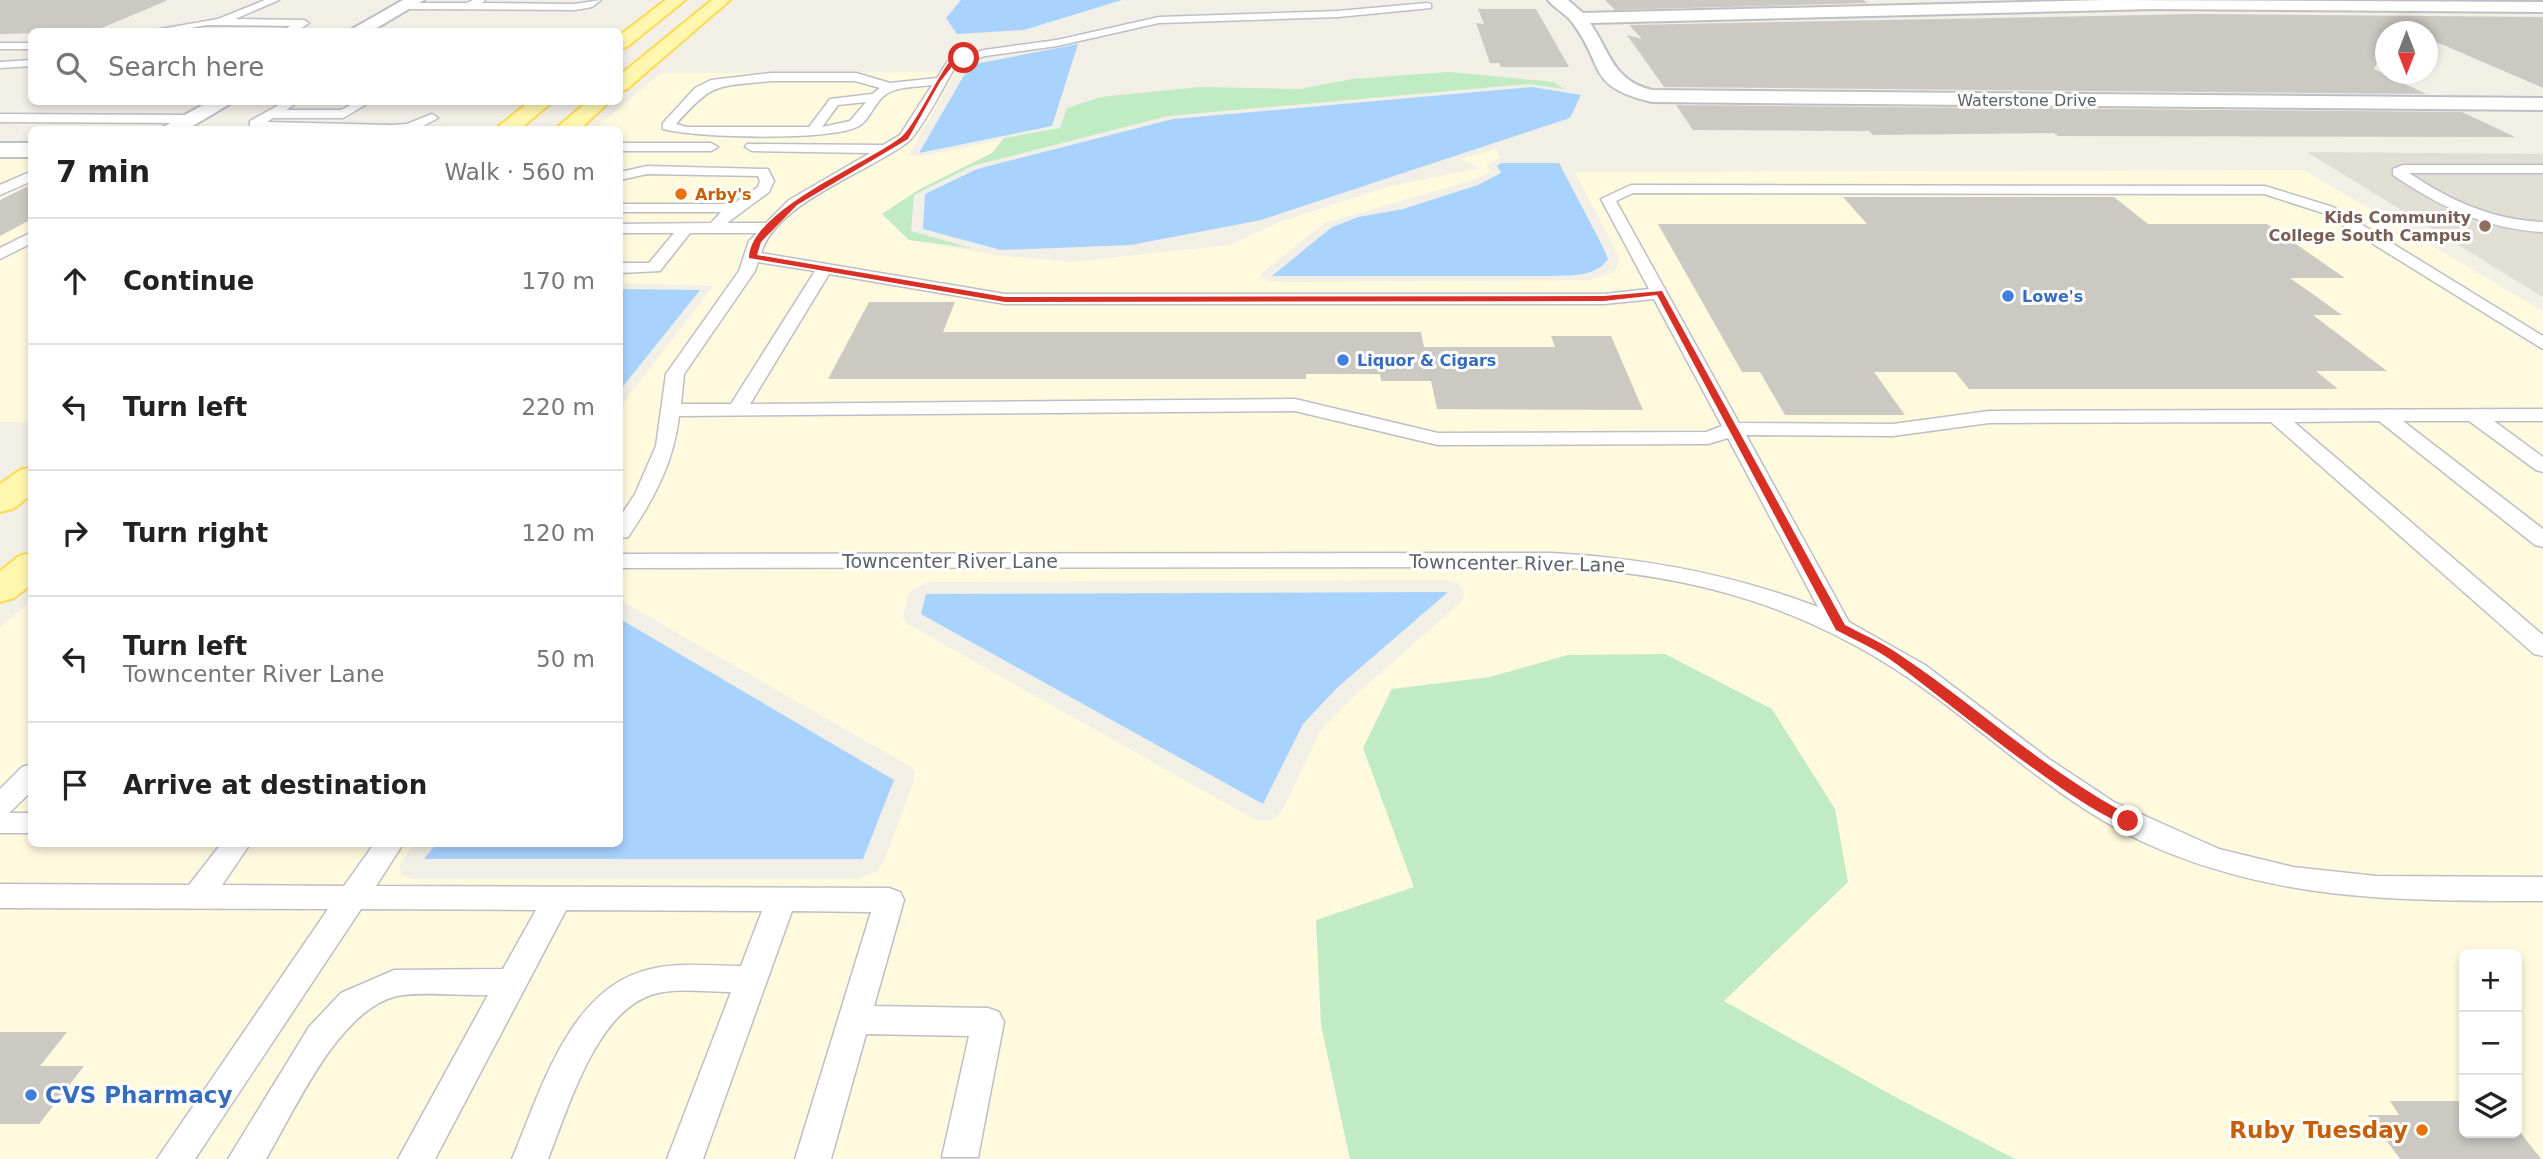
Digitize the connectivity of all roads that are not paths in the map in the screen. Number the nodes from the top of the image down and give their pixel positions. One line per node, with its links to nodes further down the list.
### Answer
1 (274, 0): 8 (lane)
2 (480, 0): 10 (lane)
3 (596, 0): 10 (lane)
4 (677, 0): 18 (main road)
5 (698, 0): 21 (main road)
6 (722, 0): 25 (main road)
7 (1556, 0): 13 (street, Waterstone Drive)
8 (259, 2): 14 (lane)
9 (410, 3): 10 (lane); 17 (street)
10 (469, 6)
11 (1427, 6): 24 (lane)
12 (2543, 7): 13 (street)
13 (1578, 18): 28 (street, Waterstone Drive)
14 (217, 22): 15 (lane); 16 (lane)
15 (176, 28)
16 (295, 28)
17 (363, 28)
18 (623, 41)
19 (0, 46): 20 (lane)
20 (28, 46)
21 (623, 59)
22 (28, 63): 23 (lane)
23 (0, 65)
24 (938, 81): 26 (lane); 48 (lane)
25 (623, 82)
26 (890, 87): 27 (lane); 46 (lane)
27 (876, 97): 46 (lane); 46 (lane)
28 (2543, 104)
29 (217, 105): 40 (street)
30 (286, 105): 36 (lane)
31 (358, 105): 36 (lane)
32 (538, 105): 43 (main road)
33 (565, 105): 44 (main road)
34 (595, 105): 45 (main road)
35 (133, 107): 39 (lane)
36 (270, 114): 41 (lane)
37 (0, 118): 39 (lane)
38 (432, 118): 42 (lane)
39 (110, 119): 40 (lane)
40 (179, 124)
41 (267, 126)
42 (414, 126)
43 (510, 126)
44 (541, 126)
45 (570, 126)
46 (813, 131)
47 (623, 146): 48 (lane)
48 (885, 149): 63 (lane)
49 (0, 150): 50 (street)
50 (28, 150)
51 (2543, 169): 61 (lane)
52 (678, 170): 53 (lane); 55 (lane); 58 (lane)
53 (623, 175)
54 (28, 178): 56 (lane)
55 (623, 181)
56 (0, 191)
57 (623, 206): 58 (lane)
58 (736, 208): 60 (lane)
59 (686, 227): 60 (lane); 62 (lane); 67 (lane)
60 (716, 227): 63 (lane)
61 (2543, 227)
62 (623, 228)
63 (768, 228): 66 (lane)
64 (28, 239): 65 (lane)
65 (0, 254)
66 (752, 256): 68 (lane); 72 (lane)
67 (623, 268)
68 (824, 269): 69 (lane); 71 (lane)
69 (1659, 293): 70 (lane); 77 (lane)
70 (2543, 344)
71 (737, 410): 72 (lane); 77 (lane)
72 (671, 411): 81 (lane)
73 (2473, 415): 74 (lane); 76 (lane); 78 (lane)
74 (2543, 415)
75 (2276, 416): 76 (lane); 77 (lane); 87 (lane)
76 (2384, 416): 82 (lane)
77 (1733, 429): 86 (lane)
78 (2543, 466)
79 (28, 480): 80 (main road)
80 (0, 501)
81 (623, 527)
82 (2543, 540)
83 (623, 561): 86 (lane, Towncenter River Lane)
84 (28, 568): 85 (main road)
85 (0, 590)
86 (1840, 627): 94 (lane, Towncenter River Lane)
87 (2543, 648)
88 (28, 778): 89 (lane)
89 (0, 805)
90 (0, 823): 91 (lane)
91 (28, 823)
92 (234, 847): 96 (lane)
93 (387, 847): 97 (lane)
94 (2543, 889)
95 (0, 896): 96 (lane)
96 (198, 896): 97 (lane)
97 (353, 897): 98 (lane); 104 (lane)
98 (558, 898): 99 (lane); 101 (lane)
99 (782, 899): 100 (lane); 102 (lane)
100 (751, 979): 107 (lane); 108 (lane)
101 (512, 982): 105 (lane); 106 (lane)
102 (852, 1020): 103 (lane); 109 (lane)
103 (960, 1157)
104 (176, 1159)
105 (246, 1159)
106 (416, 1159)
107 (530, 1159)
108 (685, 1159)
109 (813, 1159)

